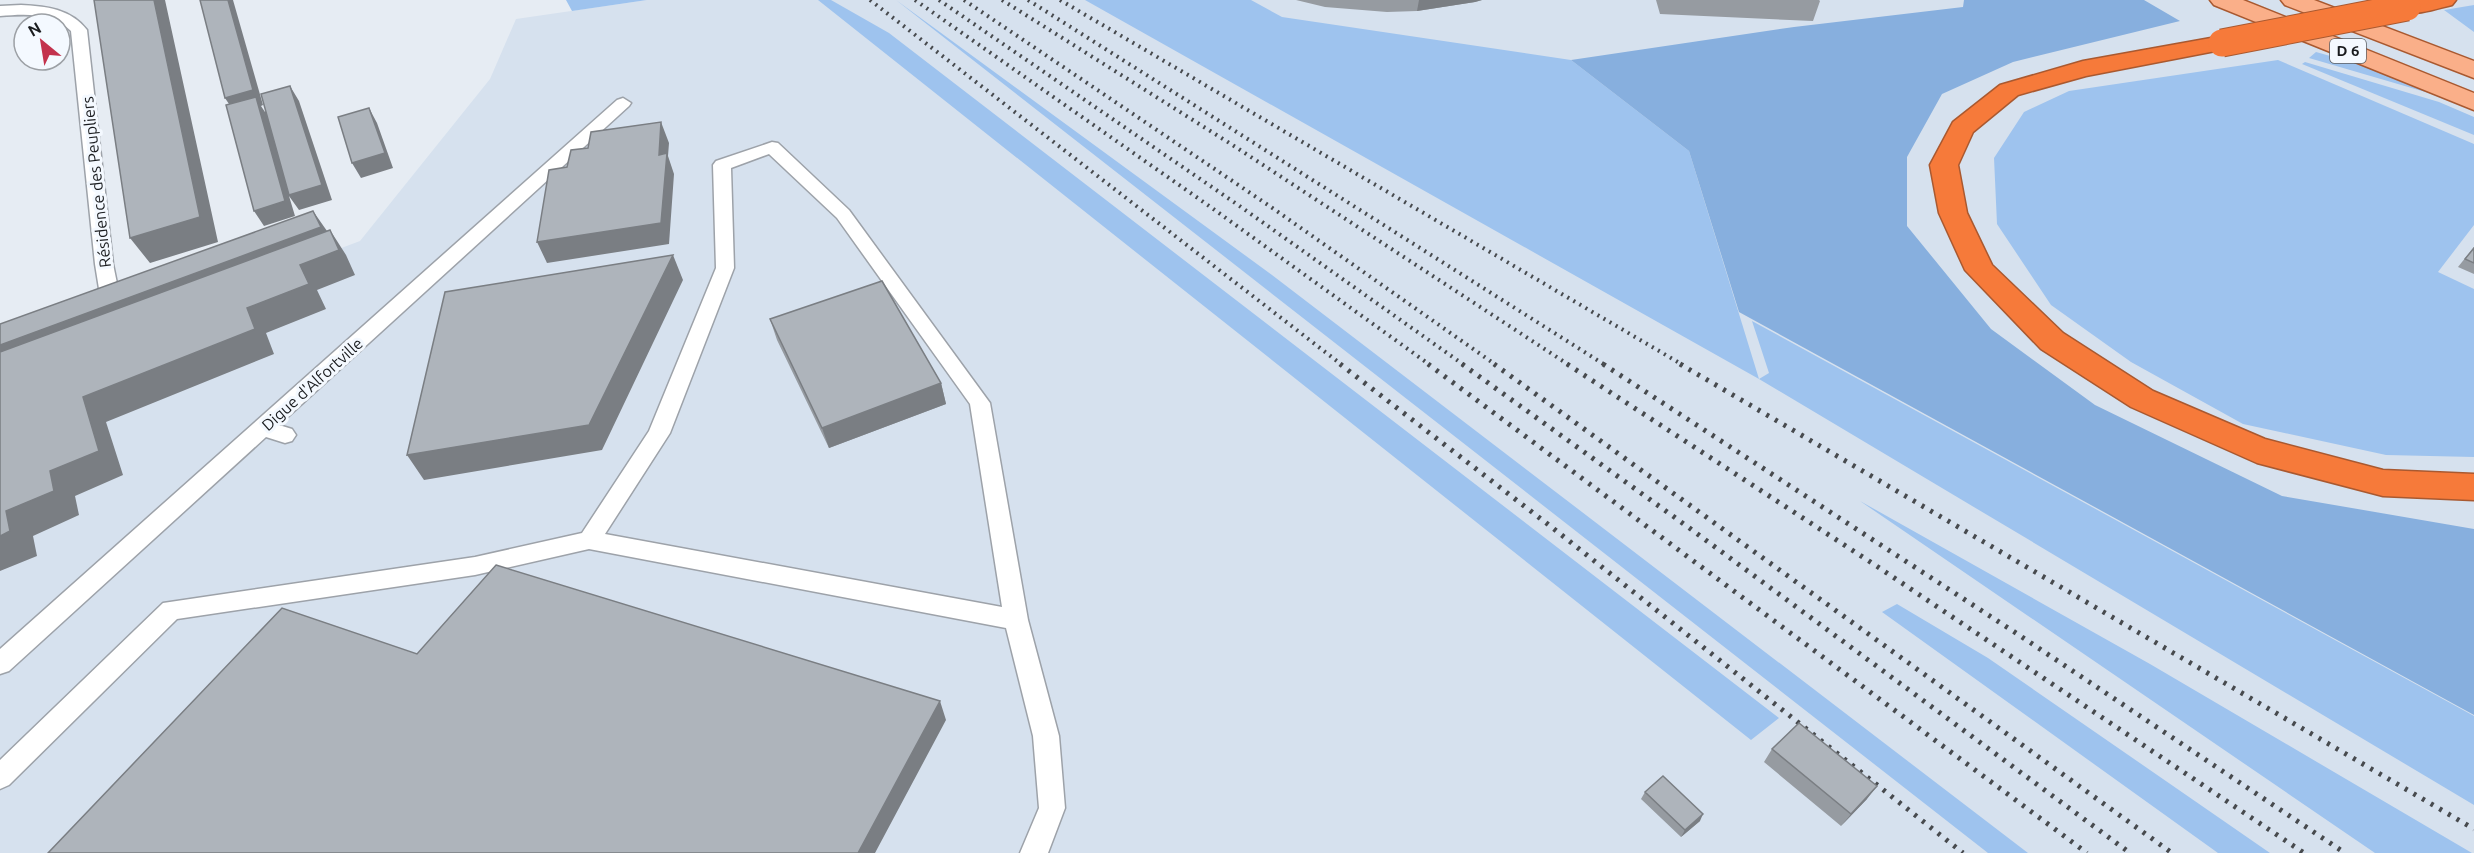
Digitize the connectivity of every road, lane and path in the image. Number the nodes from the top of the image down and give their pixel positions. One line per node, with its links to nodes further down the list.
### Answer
1 (29, 0): 5 (lane, Résidence des Peupliers)
2 (2222, 0): 7 (main road, D 6)
3 (2293, 0): 6 (main road, D 6)
4 (2444, 0): 14 (highway, bridge)
5 (1, 11): 10 (lane, Résidence des Peupliers)
6 (2474, 70)
7 (2474, 102)
8 (623, 103): 12 (lane, Digue d'Alfortville)
9 (133, 290): 10 (lane)
10 (110, 298): 11 (lane)
11 (82, 311)
12 (262, 428): 13 (lane); 17 (lane, Digue d'Alfortville)
13 (285, 435)
14 (2474, 488)
15 (589, 540): 16 (lane); 16 (lane); 18 (lane)
16 (1016, 620): 19 (lane)
17 (0, 664)
18 (0, 777)
19 (1034, 853)

